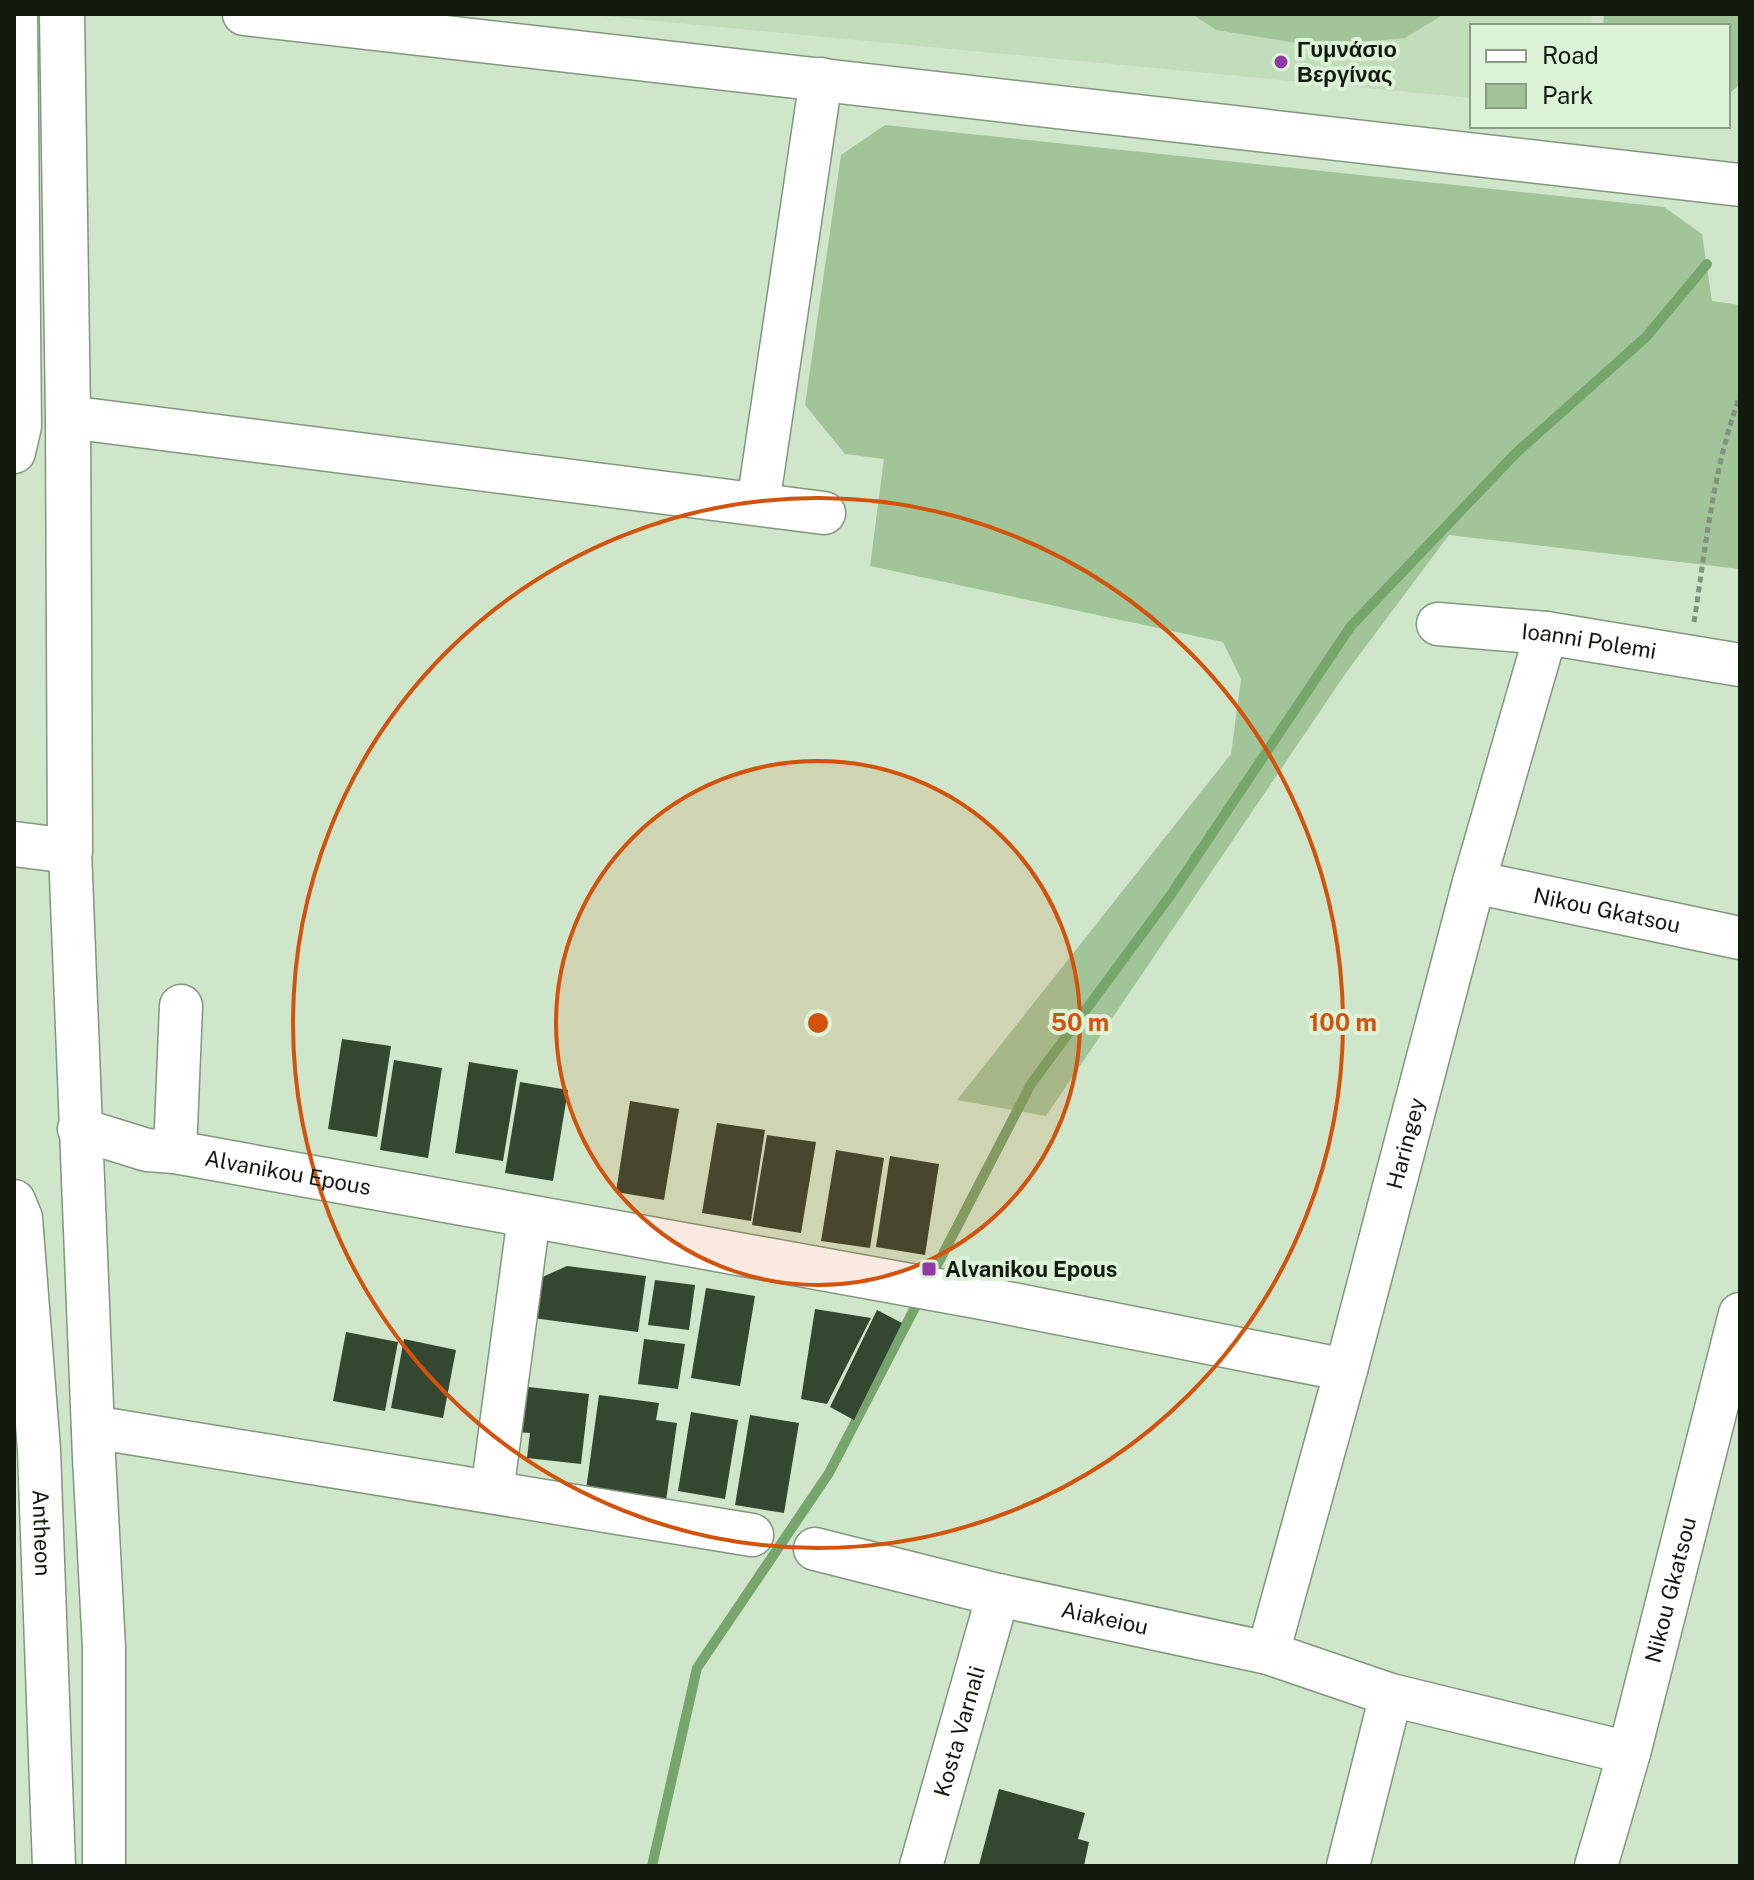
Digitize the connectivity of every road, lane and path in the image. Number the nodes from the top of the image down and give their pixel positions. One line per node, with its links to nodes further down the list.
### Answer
1 (16, 14): 8 (street)
2 (62, 14): 7 (street)
3 (244, 14): 4 (street)
4 (821, 79): 5 (street); 9 (street)
5 (1740, 185)
6 (1740, 396): 13 (path)
7 (68, 417): 9 (street); 16 (street)
8 (14, 452)
9 (758, 504): 10 (street)
10 (824, 513)
11 (1438, 624): 12 (street, Ioanni Polemi)
12 (1546, 633): 13 (street, Ioanni Polemi); 17 (street, Haringey)
13 (1689, 657): 14 (street, Ioanni Polemi)
14 (1740, 665)
15 (14, 844): 16 (street)
16 (70, 851): 20 (street)
17 (1474, 882): 18 (street, Nikou Gkatsou); 25 (street, Haringey)
18 (1740, 938)
19 (181, 1006): 21 (street)
20 (79, 1129): 21 (street, Alvanikou Epous); 26 (street)
21 (175, 1152): 23 (street, Alvanikou Epous)
22 (14, 1201): 34 (street, Antheon)
23 (529, 1217): 25 (street, Alvanikou Epous); 27 (street)
24 (1740, 1314): 33 (street, Nikou Gkatsou)
25 (1346, 1370): 31 (street, Haringey)
26 (93, 1427): 27 (street); 36 (street)
27 (492, 1492): 28 (street)
28 (752, 1535)
29 (815, 1549): 30 (street, Aiakeiou)
30 (998, 1595): 31 (street, Aiakeiou); 37 (street, Kosta Varnali)
31 (1268, 1653): 32 (street, Aiakeiou)
32 (1391, 1695): 33 (street, Aiakeiou); 38 (street)
33 (1629, 1753): 39 (street, Nikou Gkatsou)
34 (32, 1754): 35 (street, Antheon)
35 (54, 1866)
36 (104, 1866)
37 (921, 1866)
38 (1348, 1866)
39 (1596, 1866)

